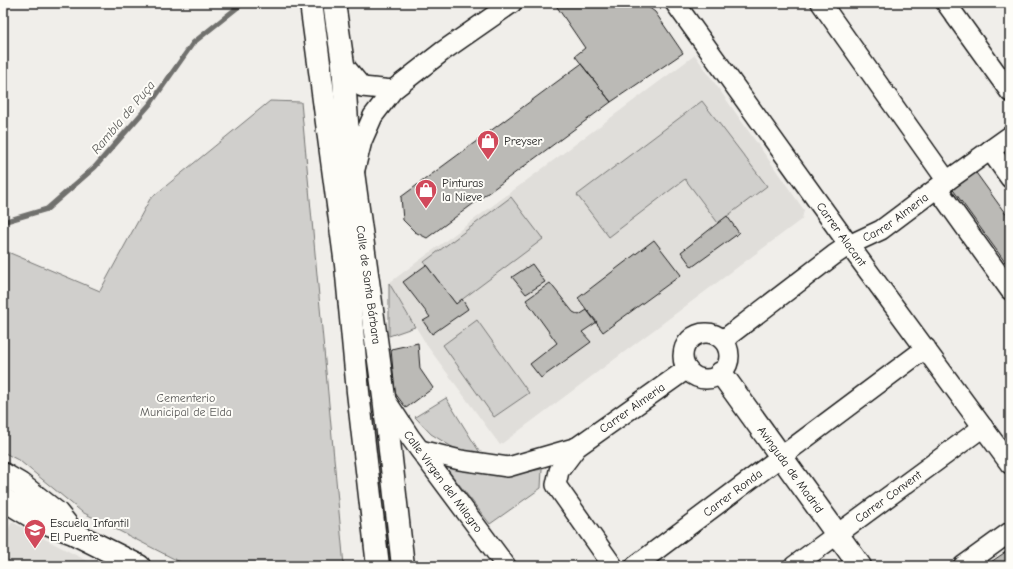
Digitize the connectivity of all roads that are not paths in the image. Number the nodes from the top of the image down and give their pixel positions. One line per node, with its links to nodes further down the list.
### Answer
1 (312, 3): 34 (street, Calle de Santa Bárbara)
2 (334, 3): 7 (street, Calle de Santa Bárbara)
3 (512, 3): 8 (street)
4 (675, 3): 15 (street, Carrer Alacant)
5 (821, 3): 14 (street)
6 (946, 3): 9 (street)
7 (343, 64): 8 (street); 12 (street, Calle de Santa Bárbara)
8 (393, 90): 12 (street)
9 (1010, 92)
10 (1010, 136): 11 (street, Carrer Almeria)
11 (990, 150): 13 (street); 14 (street, Carrer Almeria)
12 (354, 176): 21 (street, Calle de Santa Bárbara)
13 (1010, 178)
14 (942, 185): 15 (street, Carrer Almeria); 16 (street)
15 (849, 245): 17 (street, Carrer Almeria); 18 (street, Carrer Alacant)
16 (1010, 290)
17 (723, 340): 19 (street); 20 (street)
18 (926, 348): 22 (street, Carrer Alacant); 25 (street, Carrer Ronda)
19 (687, 368): 20 (street); 23 (street, Carrer Almeria)
20 (722, 373): 25 (street, Avinguda de Madrid)
21 (384, 397): 24 (street, Calle Virgen del Milagro); 35 (street, Calle de Santa Bárbara)
22 (983, 427): 26 (street, Carrer Alacant); 31 (street, Carrer Convent)
23 (577, 447): 24 (street, Carrer Almeria); 36 (street, Carrer Almeria)
24 (420, 450): 32 (street, Calle Virgen del Milagro)
25 (781, 457): 31 (street, Avinguda de Madrid); 37 (street, Carrer Ronda)
26 (1010, 464)
27 (3, 474): 30 (street)
28 (3, 499): 30 (street)
29 (1010, 532): 40 (street)
30 (73, 533): 33 (street)
31 (837, 534): 38 (street, Carrer Convent); 39 (street, Avinguda de Madrid)
32 (505, 565)
33 (139, 566)
34 (378, 566)
35 (403, 566)
36 (613, 566)
37 (635, 566)
38 (794, 566)
39 (860, 566)
40 (963, 566)

